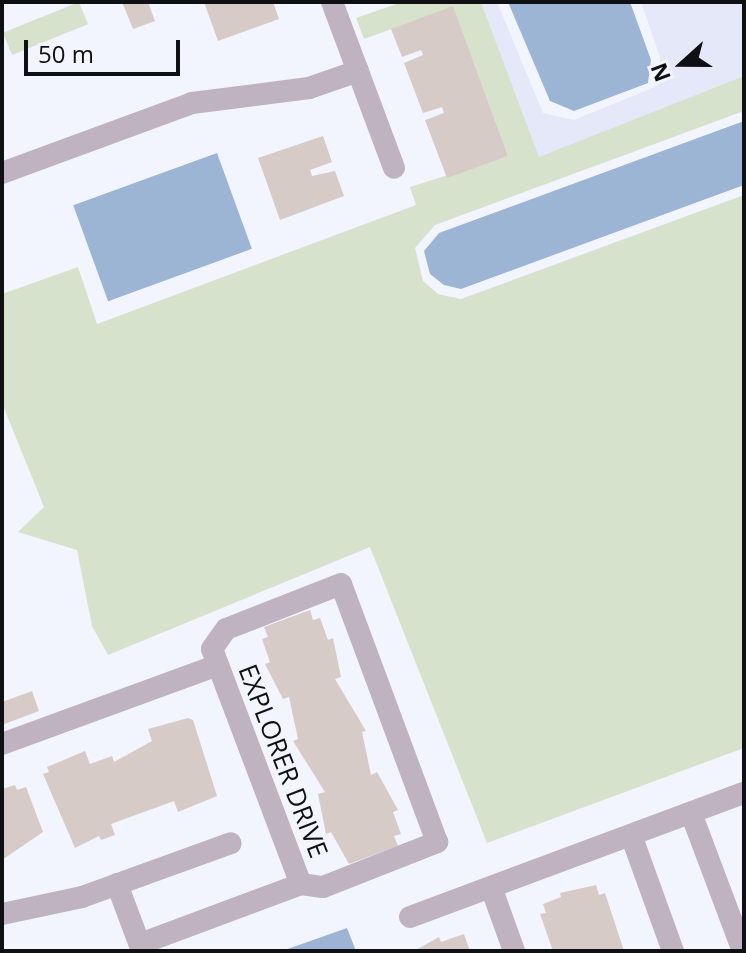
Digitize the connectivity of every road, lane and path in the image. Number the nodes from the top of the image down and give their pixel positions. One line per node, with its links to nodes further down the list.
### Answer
1 (332, 2): 2 (street)
2 (358, 71): 3 (street); 4 (street)
3 (394, 168)
4 (2, 173)
5 (218, 665): 6 (street, EXPLORER DRIVE); 12 (street, EXPLORER DRIVE); 12 (street)
6 (2, 744)
7 (744, 793): 8 (street)
8 (691, 813): 9 (street); 19 (street)
9 (631, 835): 13 (street); 18 (street)
10 (231, 843): 11 (street)
11 (117, 884): 14 (street); 16 (street, EXPLORER DRIVE)
12 (301, 884): 16 (street, EXPLORER DRIVE)
13 (491, 887): 15 (street); 17 (street)
14 (2, 914)
15 (410, 917)
16 (141, 947)
17 (514, 951)
18 (673, 951)
19 (743, 951)

